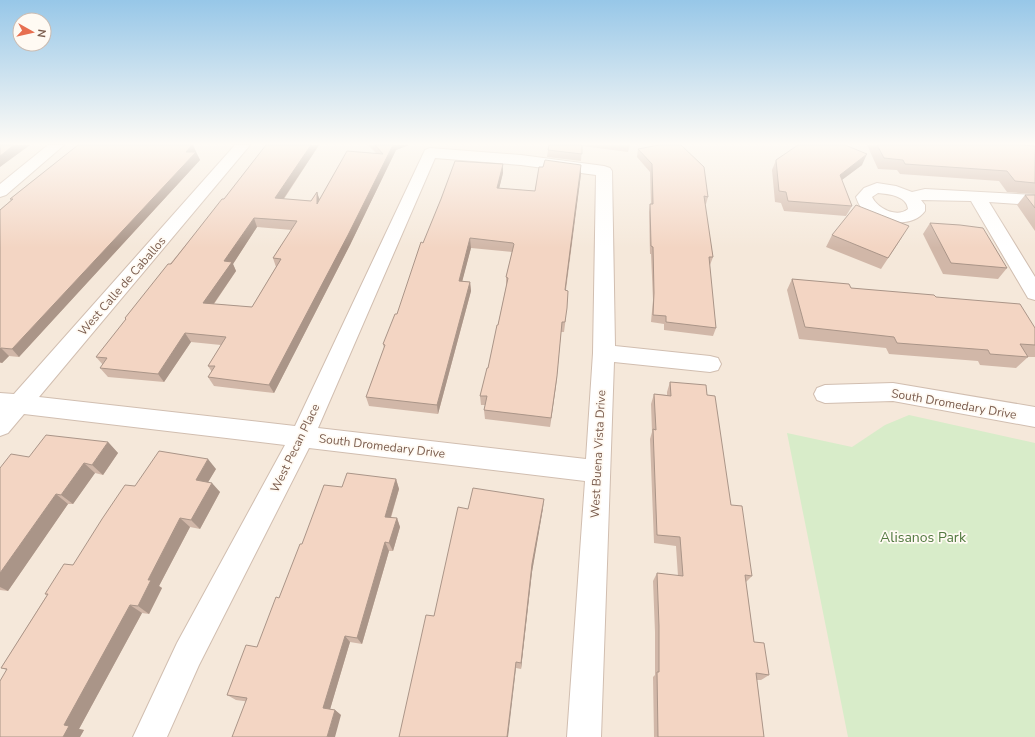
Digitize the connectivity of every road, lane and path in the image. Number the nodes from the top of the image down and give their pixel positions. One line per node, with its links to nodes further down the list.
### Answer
1 (16, 179): 5 (street)
2 (212, 179): 13 (street, West Calle de Caballos)
3 (418, 179): 16 (street, West Pecan Place)
4 (604, 179): 10 (street, West Buena Vista Drive)
5 (0, 192)
6 (910, 197): 7 (street)
7 (977, 197): 8 (street); 9 (street)
8 (1035, 200)
9 (1035, 292)
10 (604, 353): 11 (street); 17 (street, West Buena Vista Drive)
11 (710, 364)
12 (825, 394): 14 (street, South Dromedary Drive)
13 (10, 403): 15 (street, West Calle de Caballos); 16 (street, South Dromedary Drive)
14 (1035, 417)
15 (0, 426)
16 (302, 437): 17 (street, South Dromedary Drive); 18 (street, West Pecan Place)
17 (597, 471): 19 (street, West Buena Vista Drive)
18 (150, 737)
19 (584, 737)

